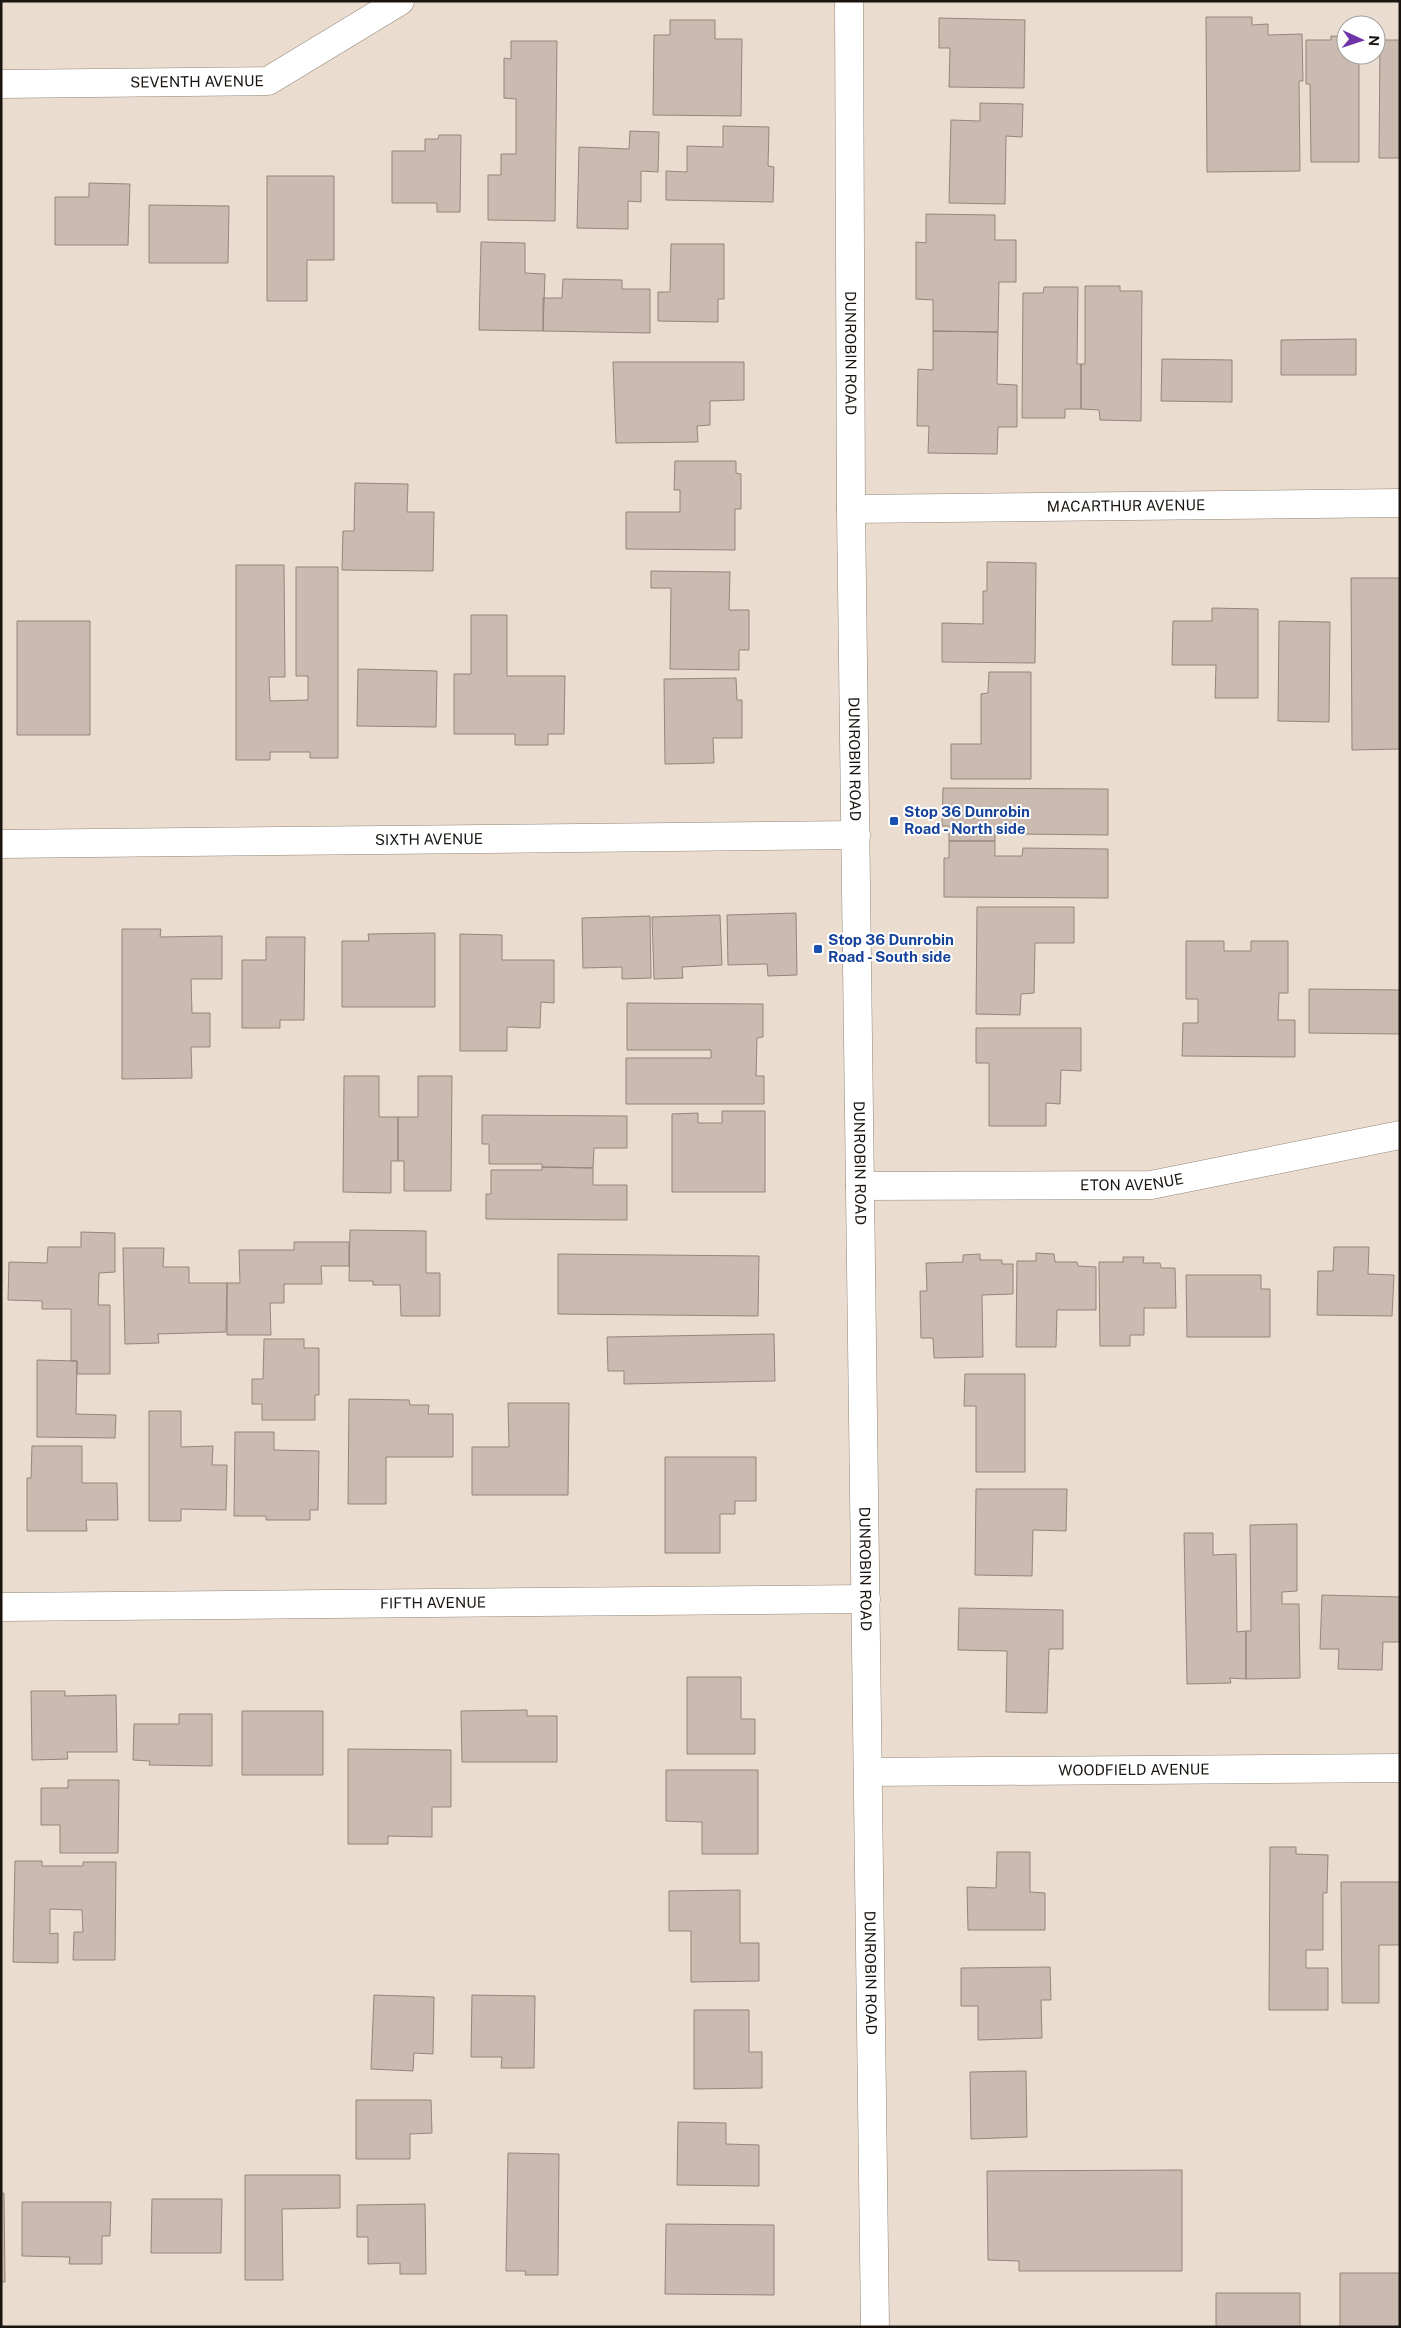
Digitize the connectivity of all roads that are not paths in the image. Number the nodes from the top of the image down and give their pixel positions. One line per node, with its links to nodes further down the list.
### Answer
1 (400, 1): 3 (street, SEVENTH AVENUE)
2 (849, 1): 5 (street, DUNROBIN ROAD)
3 (1, 84)
4 (1400, 503): 5 (street, MACARTHUR AVENUE)
5 (852, 509): 6 (street, DUNROBIN ROAD)
6 (856, 835): 7 (street, SIXTH AVENUE); 9 (street, DUNROBIN ROAD)
7 (1, 844)
8 (1400, 1135): 9 (street, ETON AVENUE)
9 (860, 1186): 10 (street, DUNROBIN ROAD)
10 (866, 1599): 11 (street, FIFTH AVENUE); 13 (street, DUNROBIN ROAD)
11 (1, 1607)
12 (1400, 1768): 13 (street, WOODFIELD AVENUE)
13 (868, 1772): 14 (street, DUNROBIN ROAD)
14 (875, 2327)

